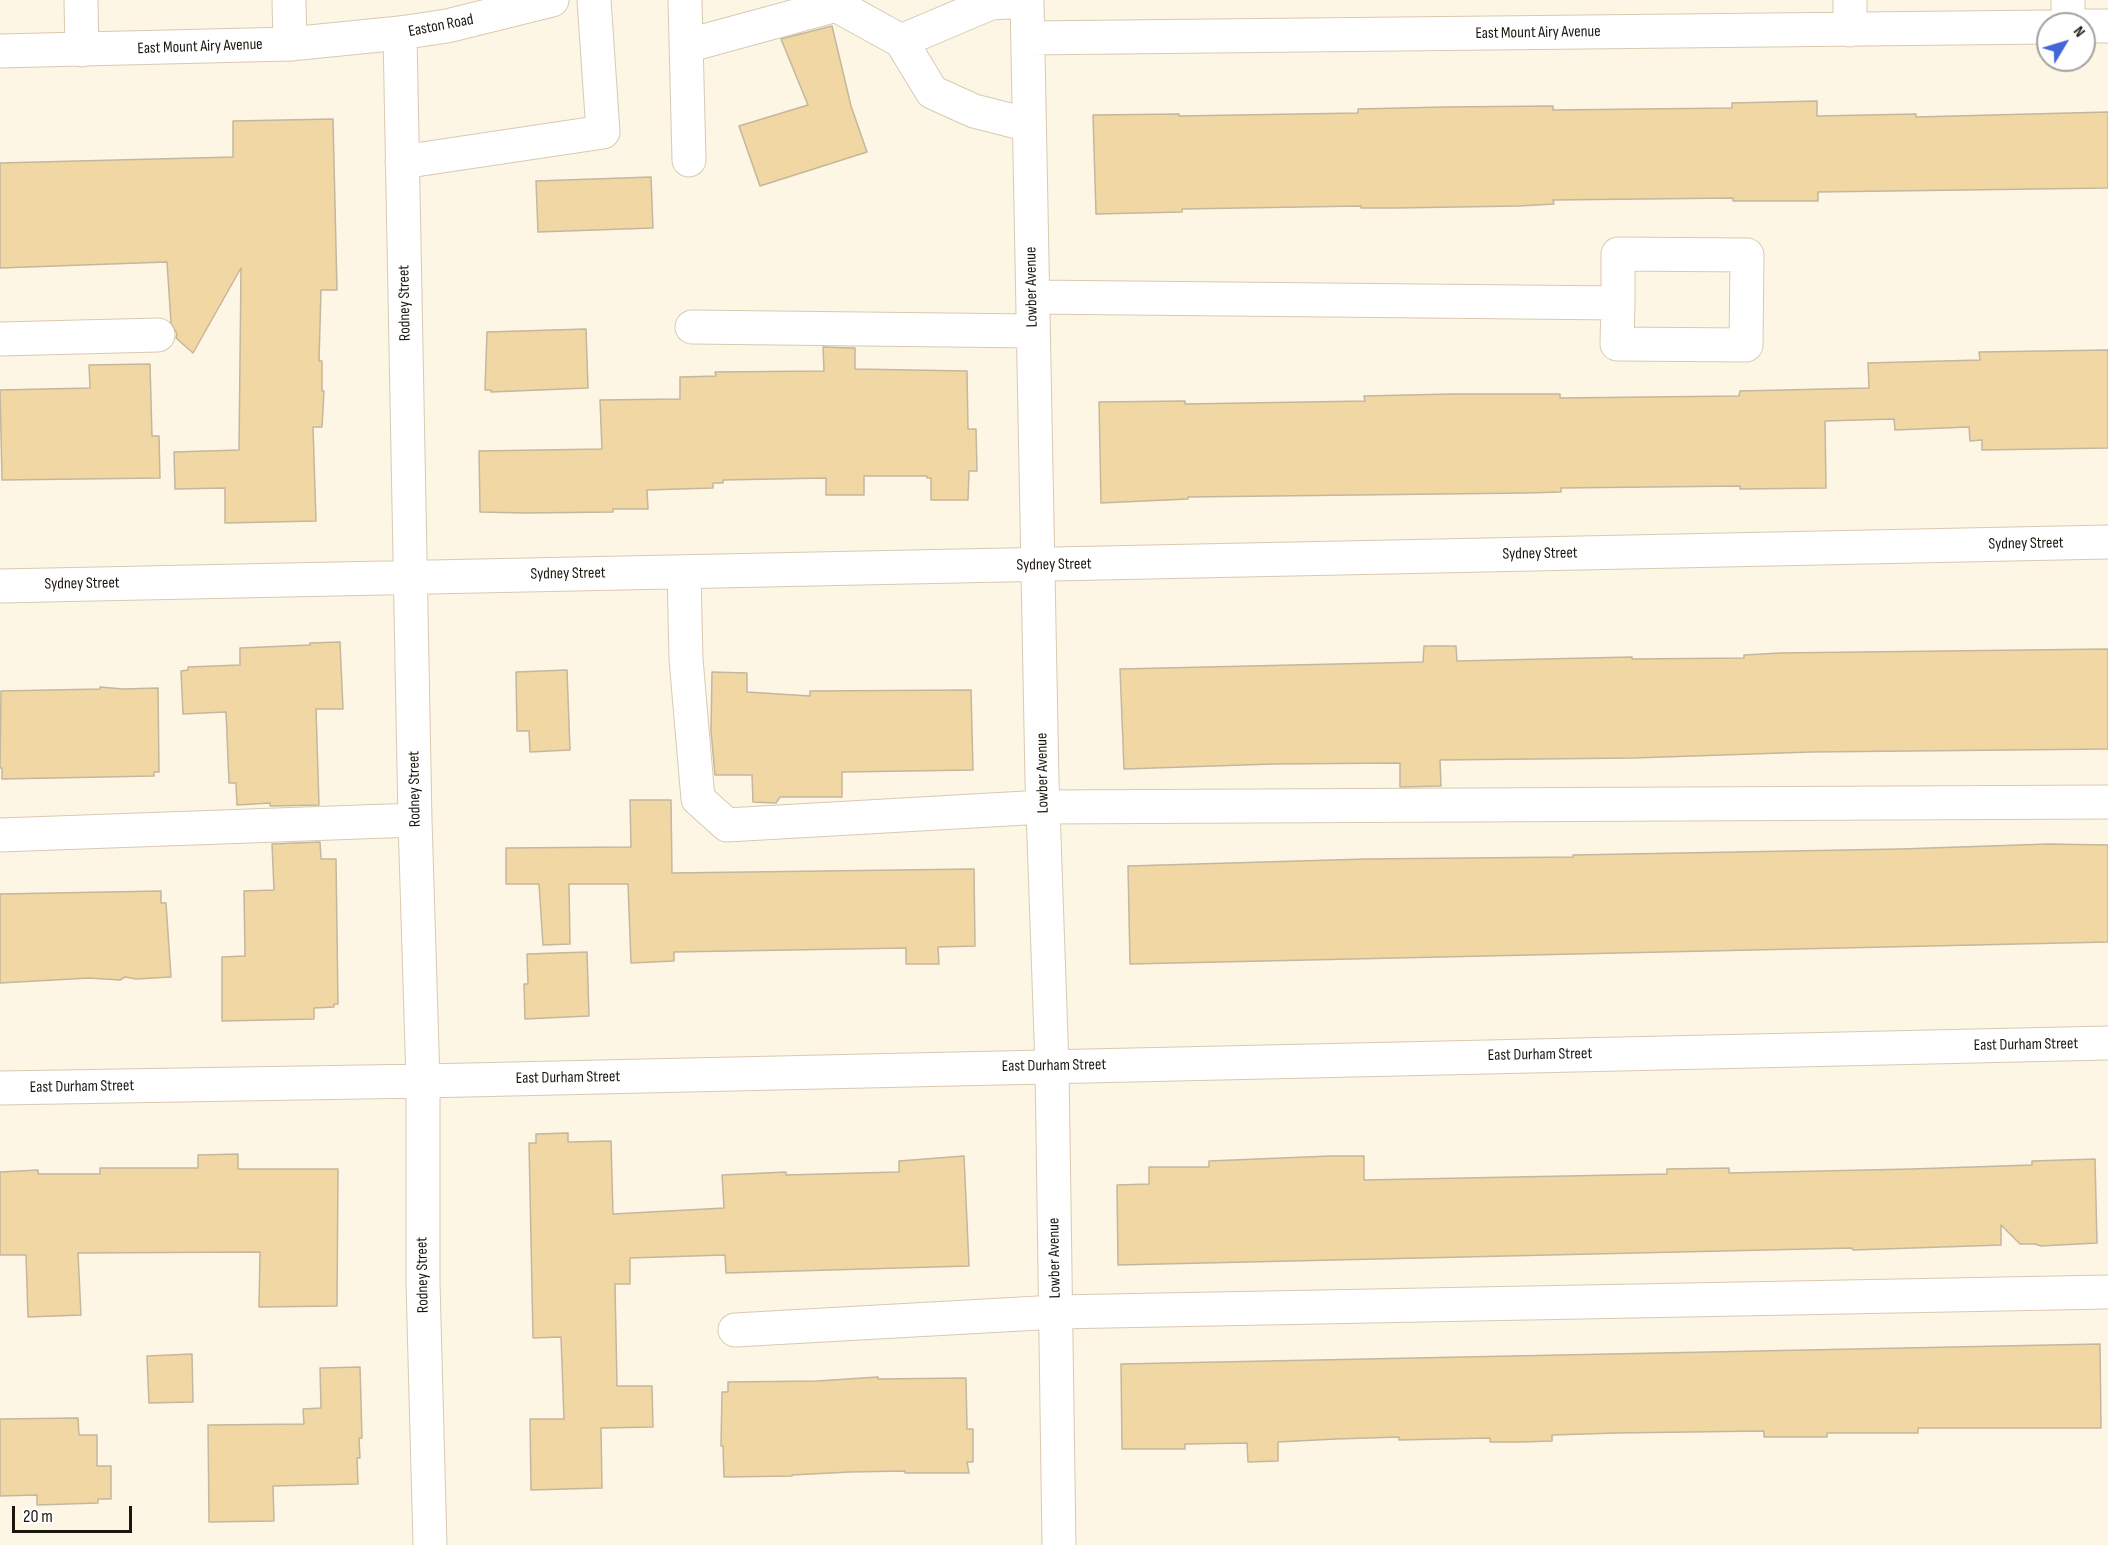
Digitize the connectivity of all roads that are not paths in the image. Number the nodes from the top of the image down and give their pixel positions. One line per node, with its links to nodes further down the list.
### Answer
1 (81, 0): 16 (street)
2 (289, 0): 14 (street)
3 (552, 0): 7 (street, Easton Road)
4 (594, 0): 20 (street)
5 (685, 0): 15 (street)
6 (1027, 1): 12 (street, Lowber Avenue); 13 (street)
7 (495, 7): 11 (street, Easton Road)
8 (2006, 14): 9 (street, East Mount Airy Avenue); 10 (street, East Mount Airy Avenue)
9 (1850, 15): 12 (street, East Mount Airy Avenue)
10 (2036, 23)
11 (400, 33): 14 (street, East Mount Airy Avenue); 20 (street, Rodney Street)
12 (1028, 38): 18 (street, Lowber Avenue)
13 (901, 41): 15 (street); 18 (street)
14 (290, 44): 16 (street, East Mount Airy Avenue)
15 (686, 46): 19 (street)
16 (82, 50): 17 (street, East Mount Airy Avenue)
17 (0, 51)
18 (1029, 125): 21 (street, Lowber Avenue)
19 (689, 160)
20 (402, 162): 30 (street, Rodney Street)
21 (1033, 297): 22 (street); 24 (street, Lowber Avenue)
22 (1618, 303): 22 (street)
23 (692, 327): 24 (street)
24 (1033, 331): 28 (street, Lowber Avenue)
25 (158, 335): 26 (street)
26 (0, 339)
27 (2108, 542): 28 (street, Sydney Street)
28 (1039, 565): 29 (street, Sydney Street); 33 (street, Lowber Avenue)
29 (684, 573): 30 (street, Sydney Street); 33 (street)
30 (412, 577): 31 (street, Sydney Street); 34 (street, Rodney Street)
31 (0, 586)
32 (2108, 802): 33 (street)
33 (1043, 807): 37 (street, Lowber Avenue)
34 (415, 820): 35 (street); 38 (street, Rodney Street)
35 (0, 835)
36 (2108, 1043): 37 (street, East Durham Street)
37 (1052, 1066): 38 (street, East Durham Street); 41 (street, Lowber Avenue)
38 (423, 1081): 39 (street, East Durham Street); 43 (street, Rodney Street)
39 (0, 1088)
40 (2108, 1292): 41 (street)
41 (1056, 1312): 42 (street); 44 (street, Lowber Avenue)
42 (735, 1330)
43 (430, 1545)
44 (1059, 1545)

